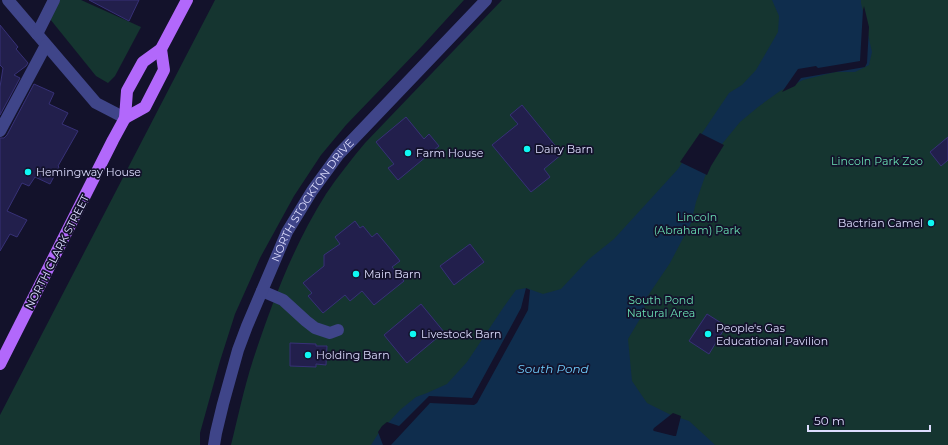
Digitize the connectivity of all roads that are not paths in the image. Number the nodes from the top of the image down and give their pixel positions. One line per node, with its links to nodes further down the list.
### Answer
1 (8, 0): 5 (street)
2 (54, 0): 5 (street)
3 (187, 0): 7 (main road, NORTH CLARK STREET)
4 (486, 0): 10 (street, NORTH STOCKTON DRIVE)
5 (37, 34): 6 (street)
6 (46, 45): 8 (street); 9 (street)
7 (162, 49): 8 (main road, NORTH CLARK STREET); 8 (main road)
8 (125, 118): 12 (main road, NORTH CLARK STREET)
9 (0, 131)
10 (262, 291): 11 (street); 13 (street, NORTH STOCKTON DRIVE)
11 (338, 330)
12 (0, 364)
13 (214, 445)

